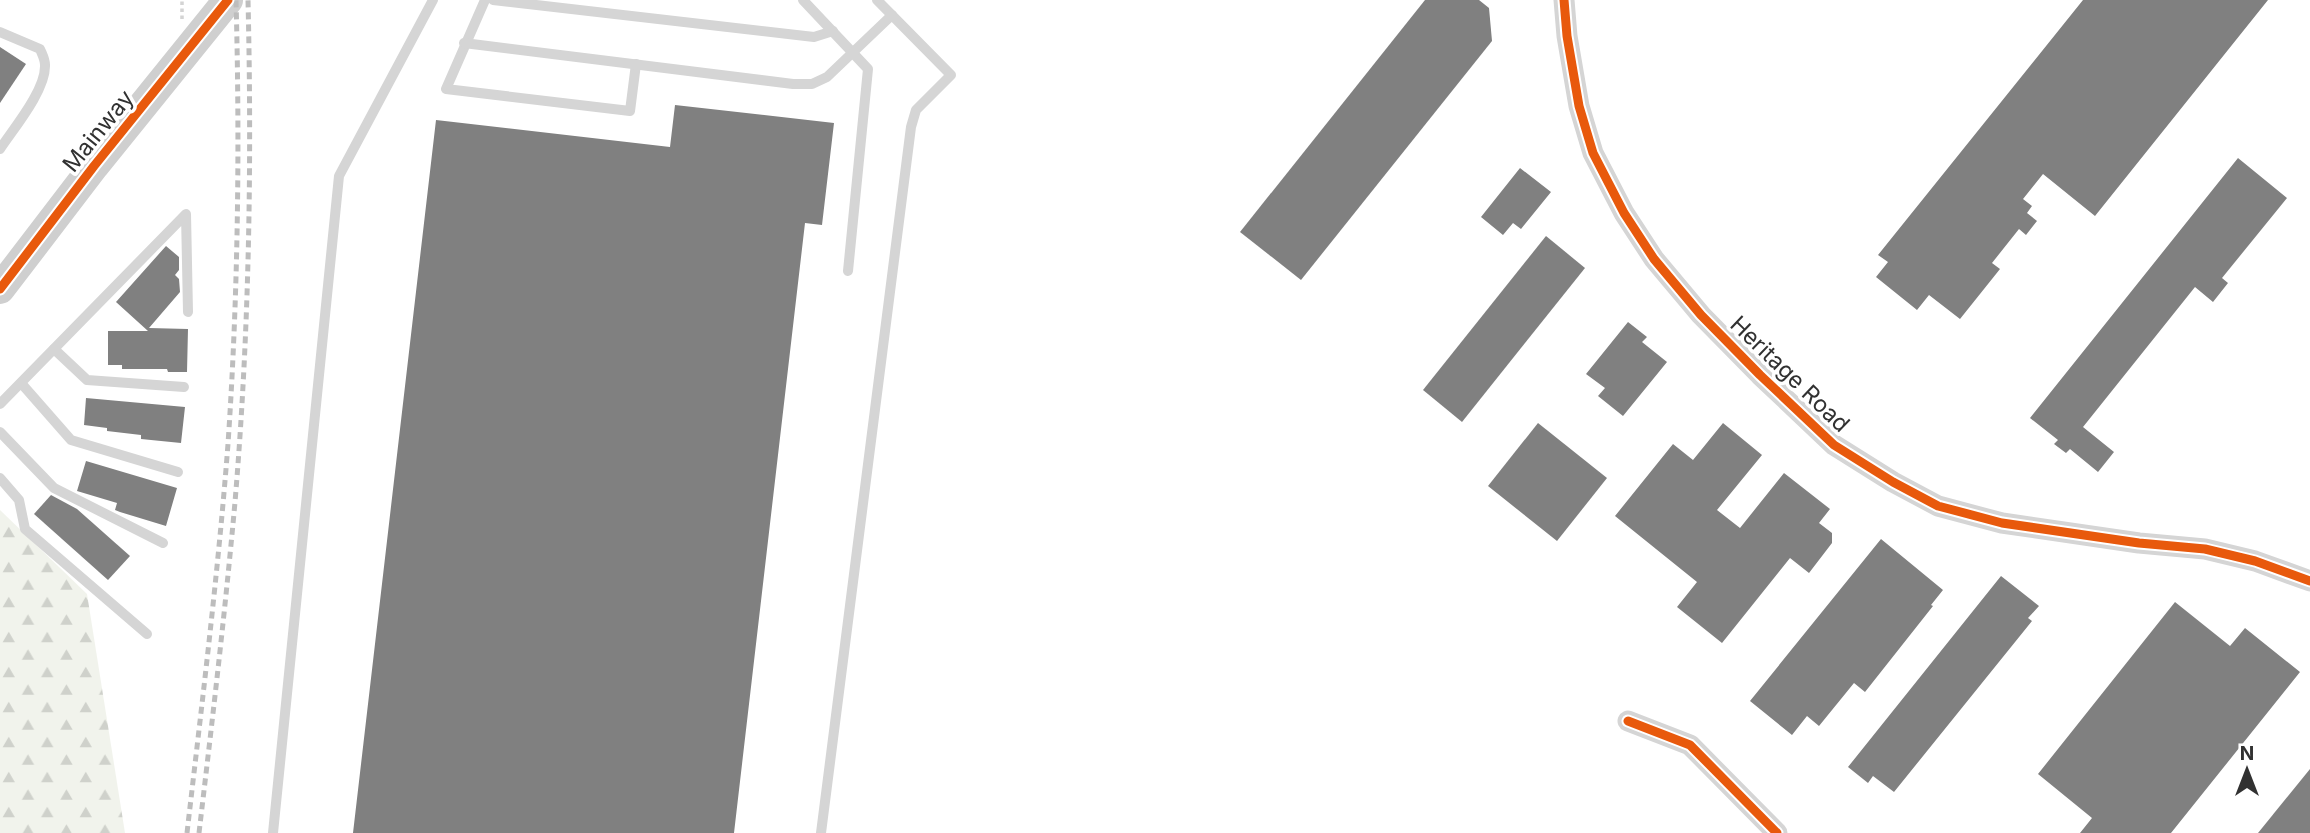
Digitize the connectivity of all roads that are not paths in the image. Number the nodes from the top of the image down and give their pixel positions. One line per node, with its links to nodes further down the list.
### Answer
1 (228, 0): 16 (street, Mainway)
2 (433, 0): 29 (lane)
3 (485, 0): 11 (lane)
4 (493, 0): 10 (lane)
5 (803, 0): 10 (lane)
6 (877, 0): 8 (lane)
7 (1564, 0): 26 (street, Heritage Road)
8 (892, 15): 12 (lane); 30 (lane)
9 (0, 32): 14 (lane)
10 (833, 32): 12 (lane)
11 (464, 43): 13 (lane); 13 (lane)
12 (853, 52): 13 (lane); 15 (lane)
13 (636, 64)
14 (0, 149)
15 (848, 271)
16 (0, 289)
17 (188, 312): 18 (lane)
18 (54, 349): 19 (lane); 20 (lane)
19 (21, 383): 21 (lane); 23 (lane)
20 (184, 387)
21 (0, 404)
22 (0, 432): 25 (lane)
23 (178, 472)
24 (0, 478): 27 (lane)
25 (163, 544)
26 (2310, 581)
27 (147, 634)
28 (1628, 720): 31 (street)
29 (273, 833)
30 (821, 833)
31 (1777, 833)

